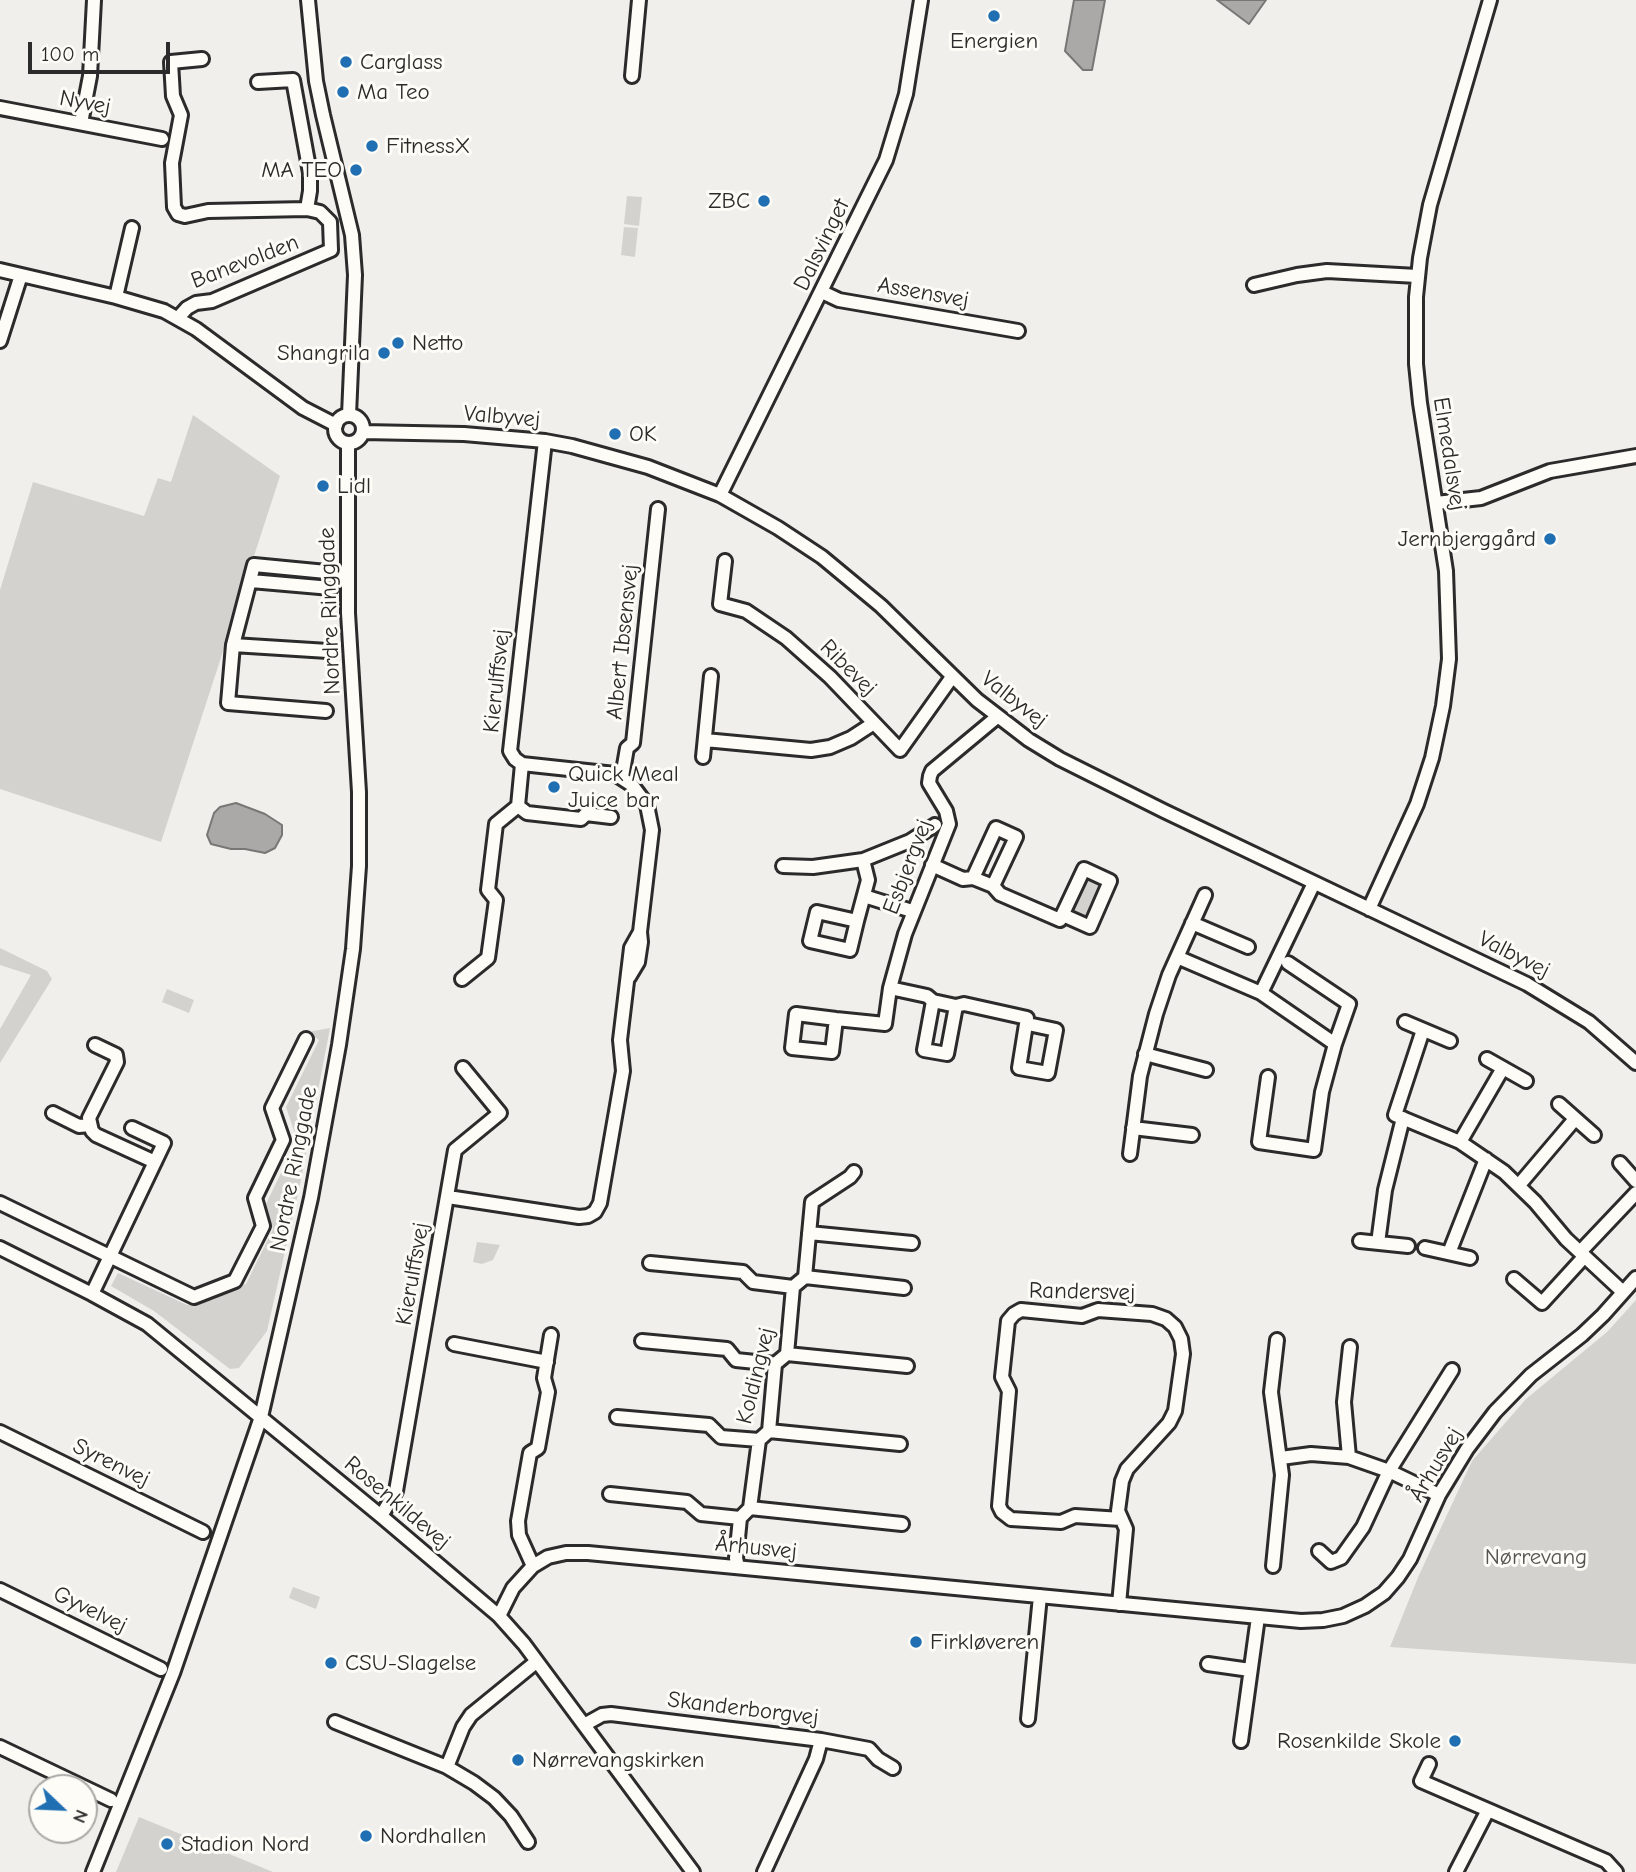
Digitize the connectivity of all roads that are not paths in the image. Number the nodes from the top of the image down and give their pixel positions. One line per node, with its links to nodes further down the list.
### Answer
1 (94, 0): 10 (street)
2 (308, 0): 23 (street)
3 (639, 0): 7 (street)
4 (921, 0): 18 (street, Dalsvinget)
5 (1490, 0): 16 (street, Elmedalsvej)
6 (202, 59): 12 (street)
7 (632, 76)
8 (258, 82): 12 (street)
9 (0, 108): 10 (street, Nyvej)
10 (80, 123): 11 (street, Nyvej)
11 (162, 139)
12 (307, 209): 20 (street, Banevolden)
13 (132, 228): 19 (street)
14 (0, 270): 15 (street)
15 (21, 275): 19 (street); 22 (street)
16 (1417, 276): 17 (street); 30 (street, Elmedalsvej)
17 (1254, 285)
18 (822, 292): 21 (street, Assensvej); 29 (street, Dalsvinget)
19 (116, 297): 20 (street)
20 (178, 318): 24 (street)
21 (1018, 331)
22 (0, 341)
23 (349, 415): 24 (street); 25 (street)
24 (336, 425): 27 (street)
25 (363, 432): 26 (street, Valbyvej); 27 (street)
26 (545, 441): 29 (street, Valbyvej); 45 (street, Kierulffsvej)
27 (348, 443): 33 (street, Nordre Ringgade)
28 (1636, 456): 30 (street)
29 (720, 495): 39 (street, Valbyvej)
30 (1436, 503): 58 (street, Elmedalsvej)
31 (658, 509): 46 (street, Albert Ibsensvej)
32 (725, 561): 42 (street, Ribevej)
33 (347, 573): 34 (street); 136 (street, Nordre Ringgade)
34 (251, 581): 35 (street); 36 (street)
35 (331, 588)
36 (233, 645): 37 (street); 40 (street)
37 (328, 650)
38 (712, 676): 43 (street)
39 (952, 677): 41 (street, Valbyvej); 42 (street, Ribevej)
40 (326, 711)
41 (997, 717): 51 (street, Esbjergvej); 54 (street, Valbyvej)
42 (874, 723): 43 (street)
43 (705, 740): 44 (street)
44 (703, 757)
45 (522, 764): 46 (street); 47 (street, Kierulffsvej)
46 (622, 778): 105 (street)
47 (518, 806): 48 (street); 66 (street)
48 (611, 817)
49 (935, 825): 50 (street)
50 (863, 860): 52 (street); 57 (street)
51 (932, 865): 53 (street); 59 (street, Esbjergvej)
52 (783, 866)
53 (973, 878): 55 (street); 55 (street)
54 (1314, 883): 58 (street, Valbyvej); 68 (street)
55 (993, 886): 60 (street)
56 (1205, 895): 62 (street)
57 (864, 896): 59 (street); 61 (street)
58 (1370, 909): 81 (street, Valbyvej)
59 (912, 911): 67 (street, Esbjergvej)
60 (1063, 915): 60 (street)
61 (857, 921)
62 (1192, 923): 63 (street); 64 (street)
63 (1248, 947)
64 (1177, 957): 68 (street); 79 (street)
65 (1287, 963): 77 (street)
66 (462, 979)
67 (890, 988): 69 (street); 71 (street, Esbjergvej)
68 (1261, 993): 77 (street)
69 (933, 1001): 70 (street); 70 (street)
70 (956, 1006): 73 (street)
71 (836, 1018)
72 (1405, 1023): 74 (street)
73 (1028, 1024)
74 (1423, 1030): 76 (street); 89 (street)
75 (306, 1038): 116 (street)
76 (1450, 1041)
77 (1335, 1044): 85 (street)
78 (95, 1045): 91 (street)
79 (1145, 1054): 84 (street); 93 (street)
80 (1487, 1059): 83 (street)
81 (1636, 1063)
82 (463, 1068): 105 (street, Kierulffsvej)
83 (1503, 1068): 86 (street); 96 (street)
84 (1206, 1070)
85 (1268, 1077)
86 (1526, 1081)
87 (1559, 1104): 90 (street)
88 (53, 1113): 91 (street)
89 (1403, 1118): 96 (street); 110 (street)
90 (1576, 1119): 95 (street); 103 (street)
91 (90, 1125): 99 (street)
92 (132, 1128): 99 (street)
93 (1133, 1128): 94 (street); 97 (street)
94 (1192, 1135)
95 (1594, 1135)
96 (1460, 1142): 98 (street)
97 (1130, 1154)
98 (1486, 1159): 103 (street); 114 (street)
99 (155, 1162): 116 (street)
100 (1620, 1163): 102 (street)
101 (854, 1172): 107 (street)
102 (1636, 1181)
103 (1519, 1185): 115 (street)
104 (1636, 1193): 115 (street)
105 (448, 1197): 147 (street, Kierulffsvej)
106 (0, 1203): 116 (street)
107 (809, 1233): 109 (street); 119 (street)
108 (1360, 1241): 110 (street)
109 (912, 1243)
110 (1378, 1243): 111 (street)
111 (1408, 1246)
112 (0, 1248): 125 (street, Rosenkildevej)
113 (1426, 1248): 114 (street)
114 (1449, 1253): 117 (street)
115 (1582, 1255): 121 (street); 124 (street)
116 (110, 1256): 125 (street)
117 (1470, 1258)
118 (650, 1262): 122 (street)
119 (805, 1277): 122 (street); 123 (street)
120 (1636, 1278): 124 (street, Århusvej)
121 (1514, 1279)
122 (793, 1287): 131 (street, Koldingvej)
123 (904, 1288)
124 (1623, 1292): 145 (street, Århusvej)
125 (92, 1294): 136 (street, Rosenkildevej)
126 (551, 1335): 132 (street)
127 (1277, 1340): 142 (street)
128 (642, 1341): 133 (street)
129 (454, 1344): 132 (street)
130 (1350, 1347): 141 (street)
131 (787, 1354): 133 (street, Koldingvej); 134 (street)
132 (547, 1362): 153 (street)
133 (775, 1364): 139 (street, Koldingvej)
134 (906, 1366)
135 (1452, 1370): 143 (street)
136 (261, 1417): 147 (street, Rosenkildevej); 177 (street, Nordre Ringgade)
137 (617, 1417): 139 (street)
138 (0, 1432): 151 (street, Syrenvej)
139 (764, 1436): 140 (street); 146 (street, Koldingvej)
140 (900, 1444)
141 (1349, 1457): 142 (street); 143 (street)
142 (1281, 1458): 154 (street)
143 (1389, 1472): 145 (street); 152 (street)
144 (610, 1494): 148 (street)
145 (1438, 1496): 160 (street, Århusvej)
146 (750, 1508): 148 (street); 150 (street)
147 (381, 1516): 159 (street, Rosenkildevej)
148 (740, 1518): 155 (street)
149 (1121, 1519): 149 (street, Randersvej); 158 (street, Randersvej)
150 (902, 1524)
151 (203, 1532)
152 (1319, 1551)
153 (533, 1566): 155 (street, Århusvej); 159 (street, Århusvej)
154 (1273, 1566)
155 (738, 1567): 157 (street, Århusvej)
156 (0, 1590): 163 (street, Gyvelvej)
157 (1040, 1596): 158 (street, Århusvej); 165 (street)
158 (1119, 1604): 160 (street, Århusvej)
159 (499, 1616): 161 (street, Rosenkildevej)
160 (1258, 1617): 164 (street)
161 (536, 1662): 167 (street, Rosenkildevej); 172 (street)
162 (1208, 1664): 164 (street)
163 (161, 1669)
164 (1250, 1670): 169 (street)
165 (1028, 1719)
166 (335, 1722): 172 (street)
167 (584, 1725): 168 (street, Skanderborgvej); 178 (street, Rosenkildevej)
168 (821, 1741): 173 (street, Skanderborgvej); 179 (street)
169 (1241, 1741)
170 (0, 1747): 174 (street)
171 (1429, 1764): 175 (street)
172 (447, 1767): 176 (street)
173 (893, 1768)
174 (111, 1800)
175 (1488, 1810): 180 (street); 181 (street)
176 (528, 1842)
177 (93, 1872)
178 (693, 1872)
179 (764, 1872)
180 (1456, 1872)
181 (1616, 1872)

